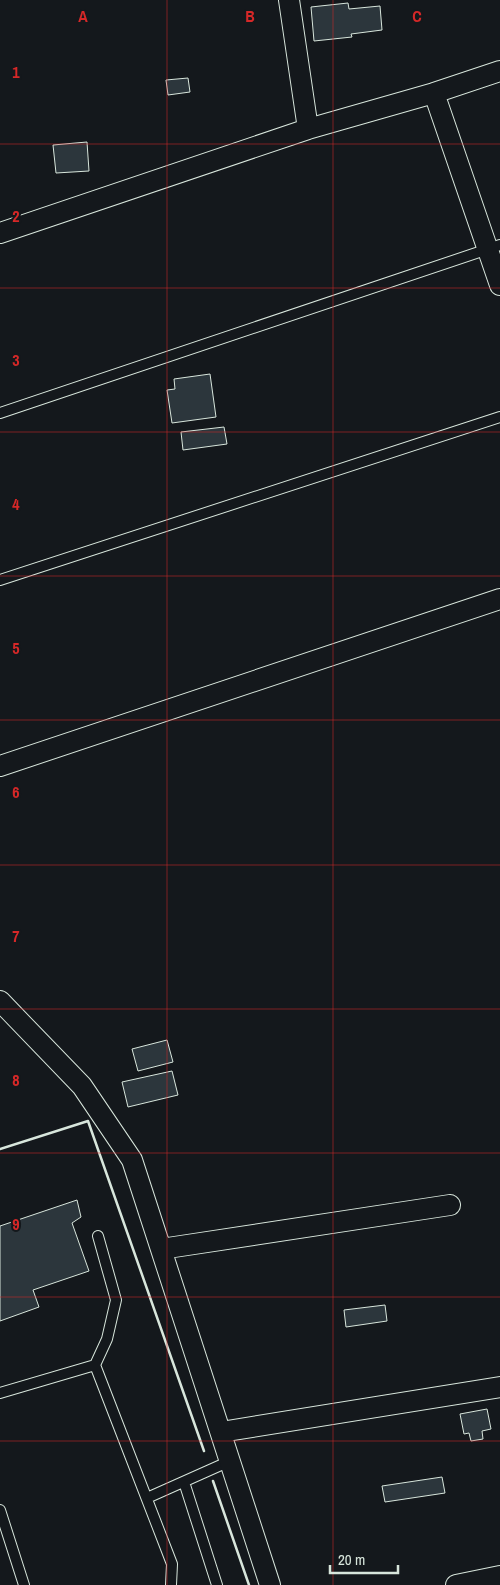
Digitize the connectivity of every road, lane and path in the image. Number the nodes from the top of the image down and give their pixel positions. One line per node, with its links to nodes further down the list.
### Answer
1 (289, 0): 4 (street)
2 (500, 71): 3 (street)
3 (434, 93): 4 (street); 6 (street)
4 (308, 129): 5 (street)
5 (0, 233)
6 (494, 247): 7 (street); 8 (lane)
7 (500, 285)
8 (0, 413)
9 (500, 417): 10 (lane)
10 (0, 580)
11 (500, 600): 12 (street)
12 (0, 766)
13 (0, 1001): 16 (street)
14 (450, 1205): 16 (street)
15 (98, 1236): 17 (lane)
16 (161, 1249): 20 (street)
17 (96, 1365): 19 (lane); 23 (lane)
18 (500, 1387): 20 (street)
19 (0, 1393)
20 (220, 1432): 21 (street)
21 (230, 1462): 22 (lane); 29 (street)
22 (184, 1482): 23 (lane); 28 (lane)
23 (147, 1498): 27 (lane)
24 (0, 1510): 26 (lane)
25 (500, 1576): 30 (street)
26 (24, 1585)
27 (171, 1585)
28 (218, 1585)
29 (270, 1585)
30 (456, 1585)

